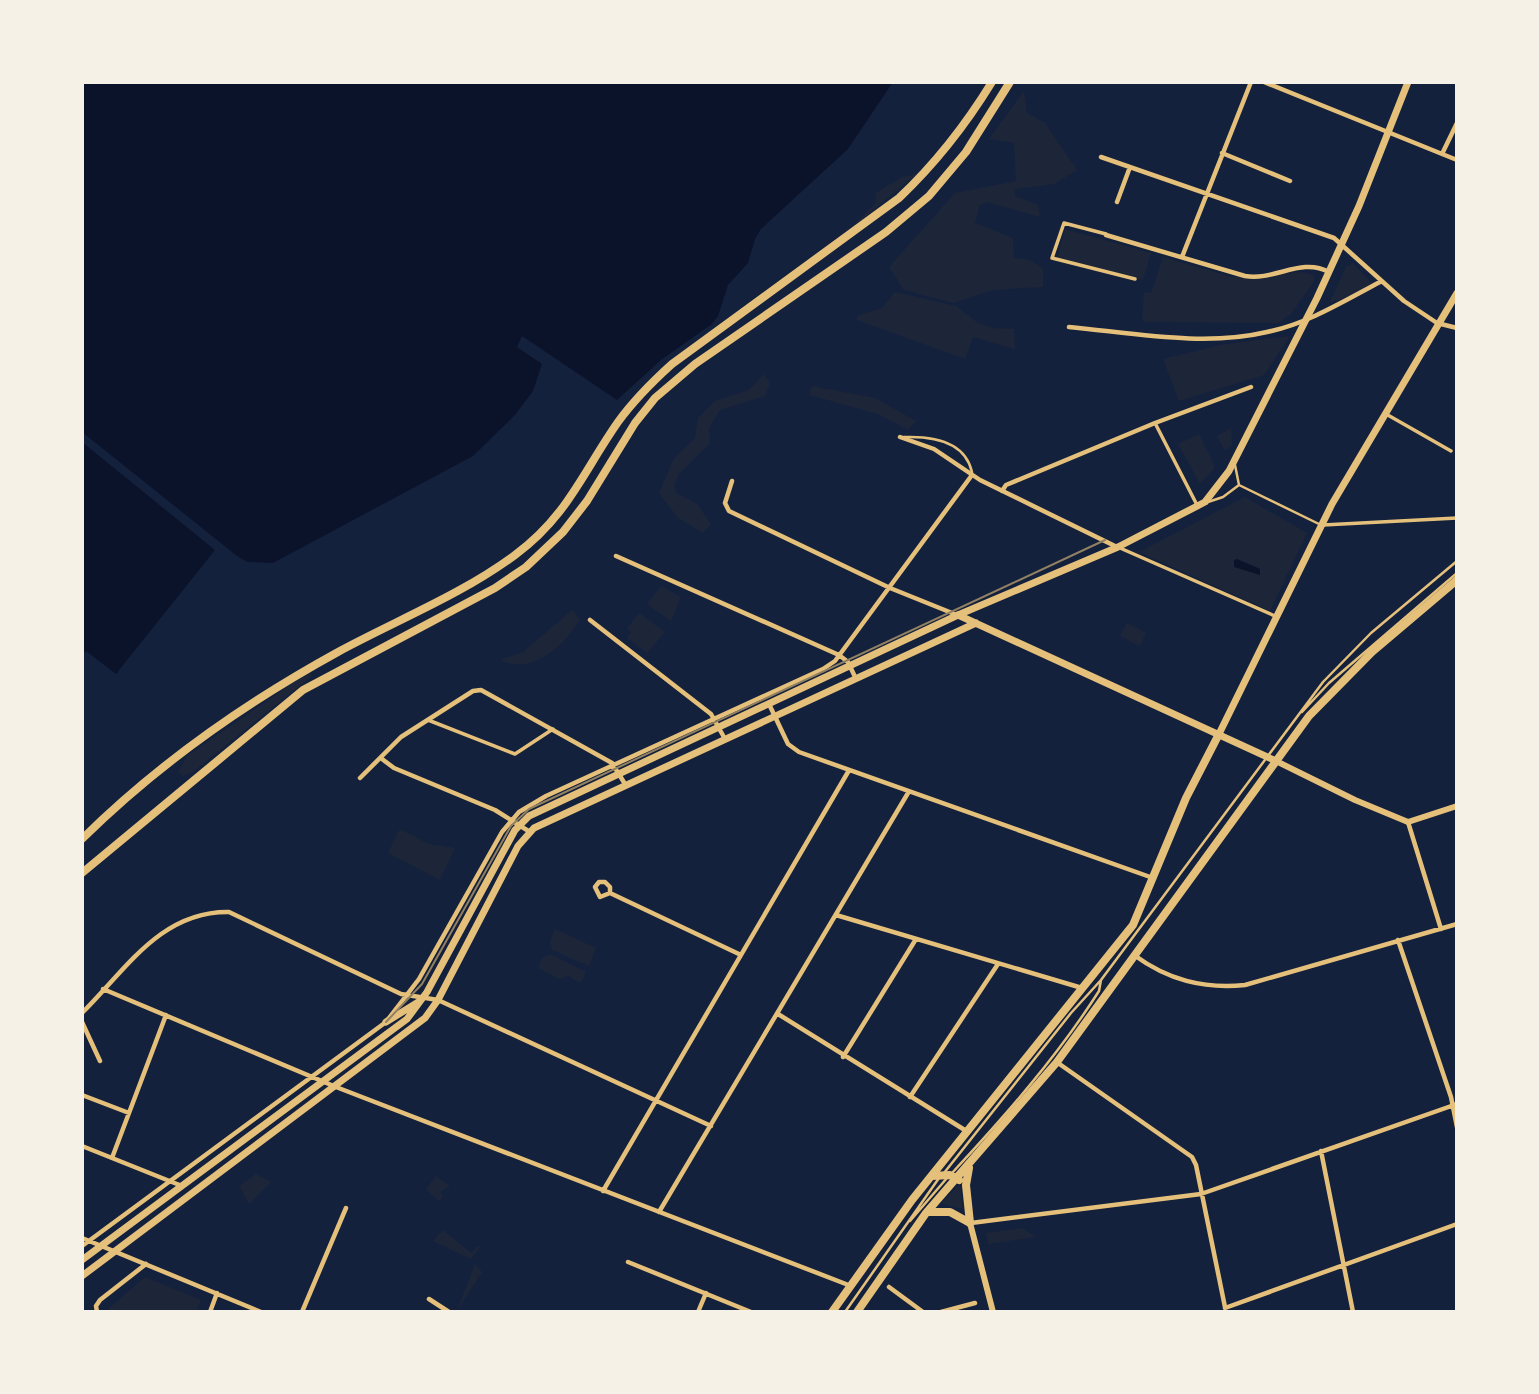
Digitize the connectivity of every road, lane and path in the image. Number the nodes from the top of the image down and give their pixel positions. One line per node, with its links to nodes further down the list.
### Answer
1 (992, 82): 73 (main road)
2 (1010, 82): 74 (main road)
3 (1251, 82): 8 (street)
4 (1264, 82): 7 (street)
5 (1408, 82): 7 (main road)
6 (1457, 123): 9 (street)
7 (1388, 131): 9 (street); 17 (main road)
8 (1222, 153): 13 (street); 14 (street)
9 (1441, 154): 11 (street)
10 (1101, 157): 12 (street)
11 (1457, 160)
12 (1129, 167): 14 (street); 15 (street)
13 (1290, 181)
14 (1206, 194): 17 (street); 18 (street)
15 (1117, 202)
16 (1107, 235): 18 (street); 20 (street)
17 (1342, 244): 19 (main road); 21 (street)
18 (1182, 257): 19 (street)
19 (1329, 272): 31 (main road)
20 (1135, 279)
21 (1380, 282): 23 (street); 24 (street)
22 (1457, 293): 23 (main road)
23 (1437, 323): 25 (street); 27 (main road)
24 (1069, 327)
25 (1457, 328)
26 (1251, 387): 28 (street)
27 (1385, 413): 30 (street); 38 (main road)
28 (1155, 423): 35 (street); 36 (street)
29 (900, 437): 32 (street); 32 (lane)
30 (1451, 452)
31 (1236, 457): 34 (lane); 36 (main road)
32 (972, 475): 35 (street); 44 (street)
33 (732, 481): 44 (street)
34 (1239, 485): 36 (lane); 38 (lane)
35 (1002, 491): 39 (street)
36 (1202, 504): 39 (main road)
37 (1457, 518): 38 (street)
38 (1321, 525): 46 (main road)
39 (1118, 547): 45 (main road); 46 (street)
40 (616, 556): 49 (street)
41 (1457, 561): 56 (lane)
42 (1457, 573): 56 (lane)
43 (1457, 580): 62 (main road)
44 (890, 588): 45 (street); 49 (street)
45 (958, 615): 48 (main road); 50 (main road)
46 (1275, 616): 58 (main road)
47 (590, 620): 55 (street)
48 (976, 623): 51 (main road); 58 (main road)
49 (839, 654): 50 (street); 55 (street)
50 (850, 666): 51 (street); 52 (main road)
51 (856, 679): 53 (main road)
52 (769, 704): 53 (street); 55 (main road)
53 (775, 716): 59 (main road); 64 (street)
54 (428, 720): 57 (street); 57 (street); 61 (street)
55 (718, 722): 59 (street); 63 (main road)
56 (1290, 724): 60 (lane)
57 (553, 729): 63 (street)
58 (1219, 734): 60 (main road); 75 (main road)
59 (725, 739): 66 (main road)
60 (1267, 757): 62 (main road); 85 (lane)
61 (382, 759): 65 (street); 69 (street)
62 (1276, 761): 70 (street); 83 (main road)
63 (617, 768): 66 (street); 69 (street); 71 (main road)
64 (848, 772): 67 (street); 82 (street)
65 (360, 778)
66 (625, 784): 72 (main road)
67 (908, 793): 75 (street); 77 (street)
68 (1457, 806): 70 (street)
69 (511, 819): 71 (street); 88 (street)
70 (1408, 821): 79 (street)
71 (520, 824): 72 (street); 89 (main road)
72 (530, 832): 90 (main road)
73 (82, 839)
74 (82, 873)
75 (1154, 878): 86 (main road)
76 (610, 893): 82 (street)
77 (836, 915): 80 (street); 92 (street)
78 (1457, 924): 79 (street)
79 (1441, 929): 81 (street)
80 (916, 939): 84 (street); 96 (street)
81 (1398, 940): 83 (street); 105 (street)
82 (741, 955): 104 (street)
83 (1134, 955): 98 (main road)
84 (998, 964): 86 (street); 103 (street)
85 (1101, 980): 118 (lane); 118 (lane)
86 (1083, 988): 109 (main road)
87 (103, 989): 88 (street); 91 (street); 93 (street)
88 (406, 996): 89 (street); 94 (street)
89 (424, 999): 90 (street); 94 (main road); 100 (main road)
90 (438, 1000): 101 (main road); 104 (street)
91 (82, 1013)
92 (778, 1014): 96 (street); 107 (street)
93 (166, 1015): 99 (street); 106 (street)
94 (386, 1021): 99 (street)
95 (82, 1022): 97 (street)
96 (843, 1057): 103 (street)
97 (100, 1061)
98 (1057, 1062): 116 (main road); 123 (street)
99 (310, 1077): 100 (street); 119 (street)
100 (323, 1082): 101 (street); 110 (main road)
101 (336, 1087): 111 (main road); 122 (street)
102 (82, 1095): 106 (street)
103 (911, 1097): 109 (street)
104 (656, 1100): 107 (street); 122 (street)
105 (1454, 1105): 108 (street); 113 (street)
106 (129, 1113): 114 (street)
107 (711, 1126): 126 (street)
108 (1457, 1127)
109 (968, 1132): 118 (main road)
110 (255, 1133): 111 (main road); 115 (main road)
111 (262, 1143): 117 (main road)
112 (82, 1146): 114 (street)
113 (1321, 1151): 123 (street); 140 (street)
114 (112, 1158): 119 (street)
115 (215, 1162): 117 (main road); 121 (main road)
116 (971, 1163): 118 (main road); 120 (main road)
117 (223, 1172): 128 (main road)
118 (945, 1176): 120 (main road); 127 (main road); 131 (lane); 131 (lane); 142 (main road)
119 (169, 1180): 121 (street); 133 (street)
120 (966, 1185): 129 (main road)
121 (183, 1186): 124 (main road)
122 (603, 1191): 126 (street)
123 (1201, 1194): 129 (street); 148 (street)
124 (158, 1204): 128 (main road); 135 (main road)
125 (346, 1208): 152 (street)
126 (659, 1212): 142 (street)
127 (926, 1213): 129 (main road); 158 (main road)
128 (165, 1214): 136 (main road)
129 (970, 1223): 161 (street)
130 (1457, 1224): 140 (street)
131 (906, 1226): 157 (lane)
132 (82, 1238): 133 (street)
133 (89, 1241): 134 (street); 135 (street)
134 (82, 1246)
135 (101, 1246): 136 (street); 137 (main road)
136 (115, 1251): 139 (street); 141 (main road)
137 (82, 1260)
138 (628, 1262): 145 (street)
139 (146, 1264): 144 (street); 149 (street)
140 (1342, 1265): 148 (street); 162 (street)
141 (82, 1276)
142 (851, 1286): 156 (main road)
143 (889, 1287): 159 (street)
144 (217, 1293): 150 (street); 151 (street)
145 (706, 1293): 154 (street); 155 (street)
146 (429, 1299): 153 (street)
147 (975, 1303): 160 (street)
148 (1225, 1310)
149 (97, 1312)
150 (210, 1312)
151 (261, 1312)
152 (302, 1312)
153 (449, 1312)
154 (698, 1312)
155 (751, 1312)
156 (832, 1312)
157 (845, 1312)
158 (858, 1312)
159 (922, 1312)
160 (942, 1312)
161 (993, 1312)
162 (1353, 1312)

